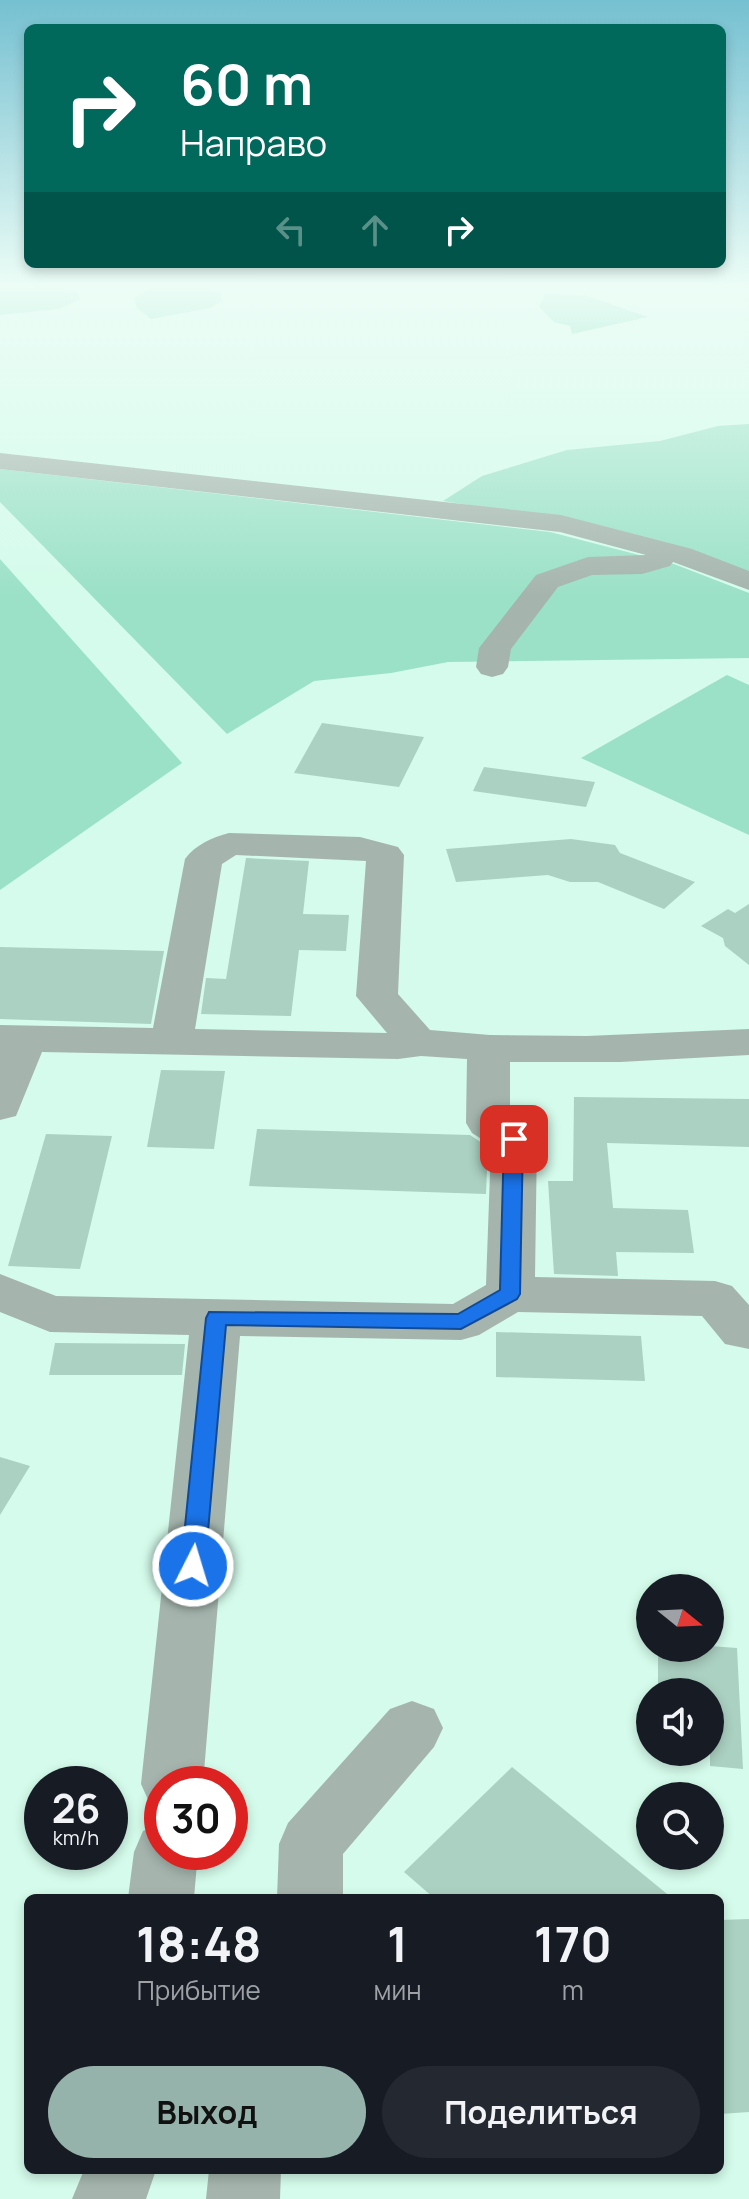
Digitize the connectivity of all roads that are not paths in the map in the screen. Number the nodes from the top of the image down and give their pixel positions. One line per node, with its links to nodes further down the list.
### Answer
1 (0, 461): 2 (street)
2 (682, 555): 3 (street); 4 (street)
3 (749, 581)
4 (492, 667)
5 (12, 1039): 7 (street); 10 (street)
6 (417, 1041): 7 (street); 7 (street); 9 (street)
7 (172, 1042)
8 (749, 1042): 9 (street)
9 (489, 1048): 12 (street)
10 (0, 1106)
11 (0, 1292): 13 (street)
12 (510, 1294): 13 (street); 14 (street)
13 (216, 1318): 16 (street)
14 (749, 1331)
15 (412, 1728): 19 (street)
16 (174, 1766)
17 (164, 1870): 18 (street)
18 (161, 1894)
19 (310, 1894)
20 (118, 2174): 22 (street)
21 (245, 2174): 23 (street)
22 (109, 2199)
23 (243, 2199)

